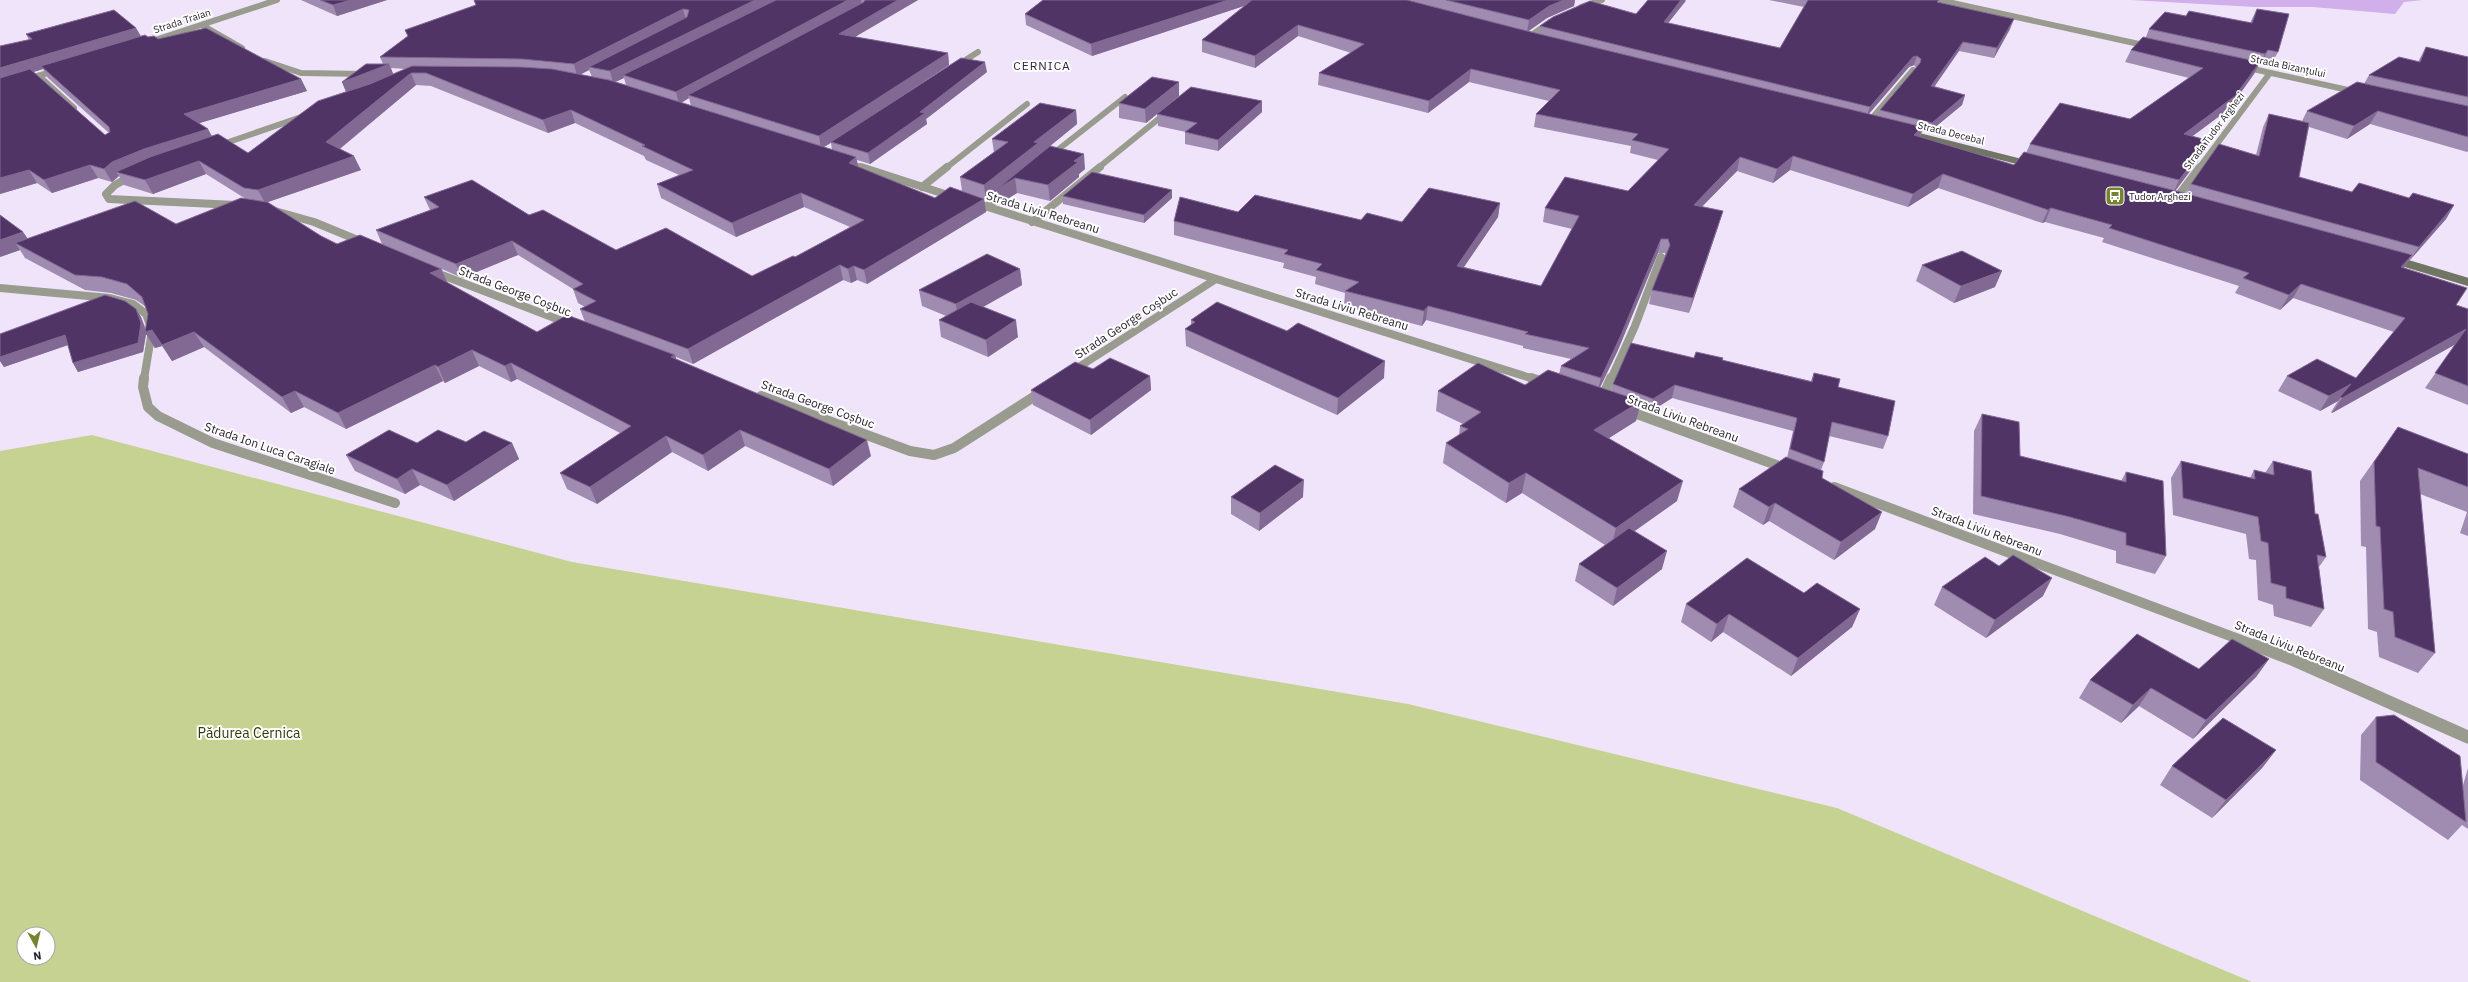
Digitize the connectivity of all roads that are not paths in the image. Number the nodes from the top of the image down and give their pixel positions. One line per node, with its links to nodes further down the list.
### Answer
1 (277, 0): 6 (street, Strada Traian)
2 (1602, 0): 4 (street)
3 (1939, 0): 10 (street)
4 (1577, 9)
5 (1556, 19): 7 (street)
6 (202, 25): 9 (street, Strada Traian); 17 (street)
7 (1523, 37): 8 (main road)
8 (1535, 40)
9 (138, 46)
10 (2153, 48)
11 (978, 52): 14 (street)
12 (2239, 66): 16 (street, Strada Bizanțului)
13 (67, 68): 18 (street)
14 (952, 69)
15 (1913, 70): 27 (street)
16 (2270, 73): 20 (street, Strada Bizanțului); 36 (street, Strada Tudor Arghezi)
17 (378, 74)
18 (39, 76): 19 (street); 24 (street)
19 (0, 87)
20 (2361, 93)
21 (1125, 97): 31 (street)
22 (1027, 104): 35 (street)
23 (1175, 106): 41 (street)
24 (79, 112)
25 (314, 113): 29 (street)
26 (1860, 121): 27 (main road)
27 (1871, 124)
28 (1901, 131): 32 (main road, Strada Decebal)
29 (209, 148)
30 (836, 159): 35 (street, Strada Liviu Rebreanu)
31 (1047, 159)
32 (2038, 166)
33 (141, 171): 38 (street)
34 (1016, 183): 39 (street)
35 (922, 187): 39 (street, Strada Liviu Rebreanu)
36 (2171, 199): 37 (main road)
37 (2182, 202)
38 (241, 206)
39 (986, 207): 41 (street, Strada Liviu Rebreanu)
40 (265, 209): 42 (street)
41 (1032, 222): 46 (street, Strada Liviu Rebreanu)
42 (372, 246)
43 (1661, 257): 56 (street, Strada Liviu Rebreanu)
44 (2388, 258): 47 (main road)
45 (422, 267): 51 (street, Strada George Coșbuc)
46 (1216, 279): 52 (street, Strada George Coșbuc); 53 (street, Strada Liviu Rebreanu)
47 (2468, 282)
48 (0, 288): 49 (street, Strada Ion Luca Caragiale)
49 (110, 298): 50 (street); 58 (street, Strada Ion Luca Caragiale)
50 (92, 305)
51 (576, 327)
52 (1061, 379)
53 (1556, 386)
54 (1048, 387): 55 (street, Strada George Coșbuc)
55 (755, 393)
56 (1796, 473)
57 (1826, 484): 59 (street, Strada Liviu Rebreanu)
58 (395, 503)
59 (2468, 737)

